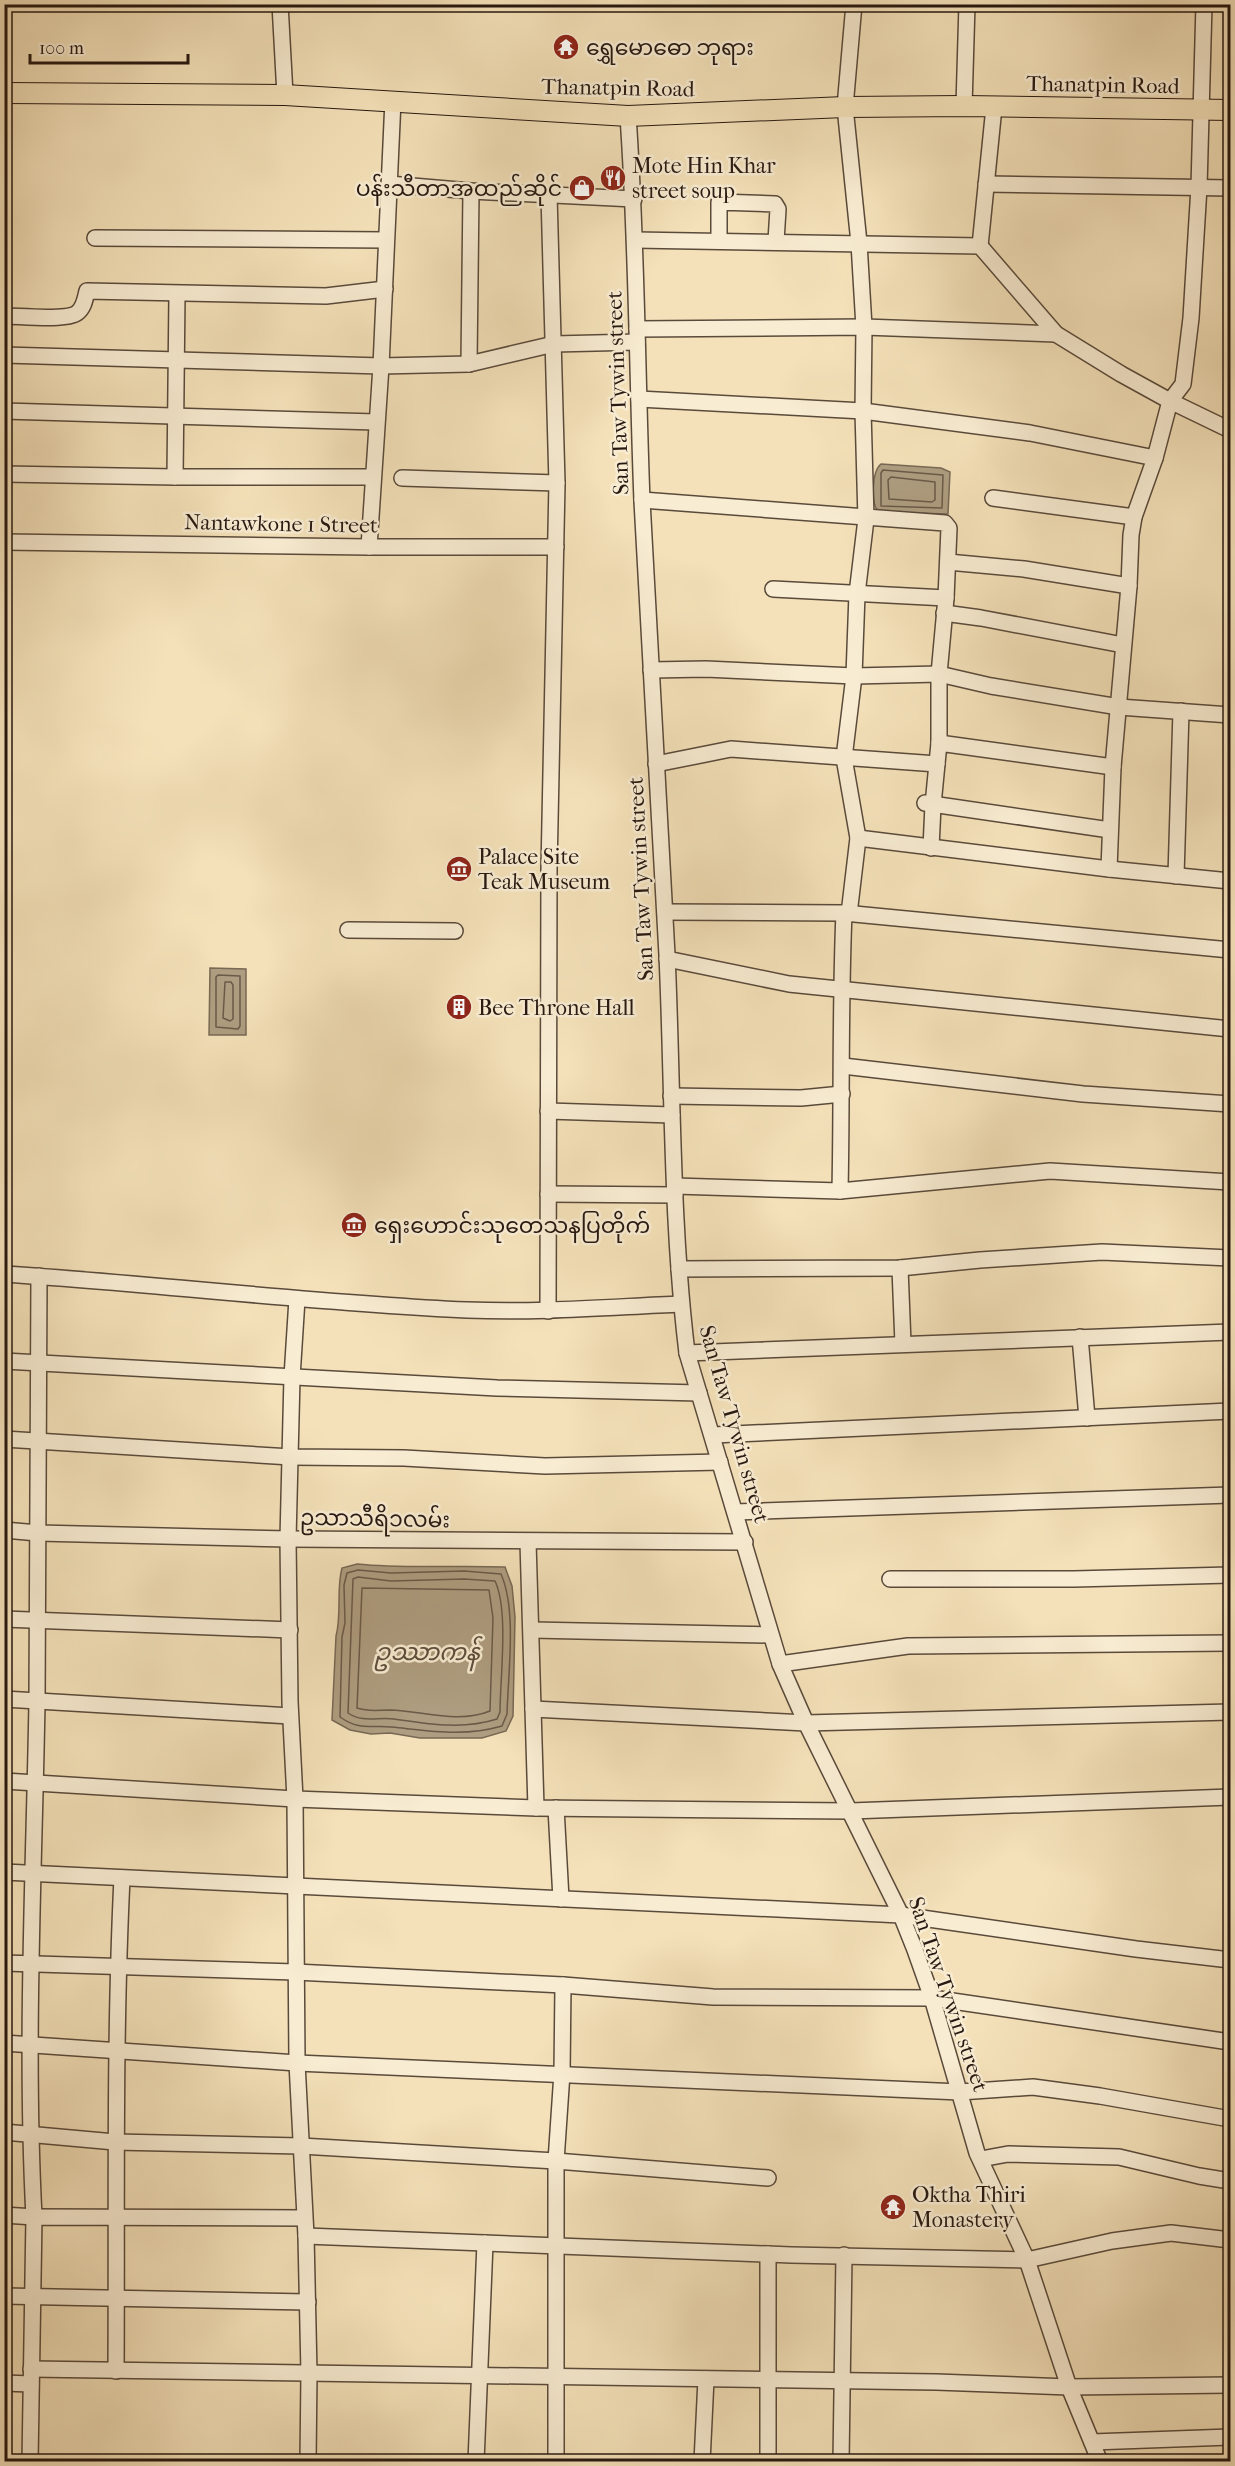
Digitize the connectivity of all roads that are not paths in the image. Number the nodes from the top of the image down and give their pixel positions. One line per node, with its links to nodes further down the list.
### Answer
1 (280, 4): 6 (street)
2 (854, 4): 9 (street)
3 (967, 4): 8 (street)
4 (1204, 4): 11 (street)
5 (4, 93): 6 (main road, Thanatpin Road)
6 (285, 95): 7 (main road, Thanatpin Road)
7 (393, 100): 13 (main road, Thanatpin Road); 14 (street)
8 (964, 106): 9 (main road, Thanatpin Road); 10 (main road, Thanatpin Road)
9 (845, 107): 13 (main road, Thanatpin Road); 26 (street)
10 (994, 107): 11 (main road, Thanatpin Road); 15 (street)
11 (1200, 110): 12 (main road, Thanatpin Road); 16 (street)
12 (1230, 110)
13 (628, 116): 20 (street, San Taw Tywin street)
14 (389, 184): 18 (street); 22 (street)
15 (986, 184): 16 (street); 27 (street)
16 (1199, 187): 17 (street); 40 (street)
17 (1230, 188)
18 (471, 191): 19 (street); 37 (street)
19 (549, 195): 20 (street); 34 (street)
20 (634, 199): 23 (street, San Taw Tywin street)
21 (95, 238): 22 (street)
22 (386, 240): 28 (street)
23 (635, 240): 24 (street); 33 (street, San Taw Tywin street)
24 (719, 240): 25 (street); 25 (street)
25 (776, 241): 26 (street)
26 (859, 243): 27 (street); 31 (street)
27 (980, 246): 32 (street)
28 (385, 289): 29 (street); 38 (street)
29 (177, 294): 30 (street); 36 (street)
30 (4, 316)
31 (864, 327): 32 (street); 33 (street); 42 (street)
32 (1056, 334): 40 (street)
33 (637, 335): 34 (street); 39 (street, San Taw Tywin street)
34 (554, 344): 37 (street); 51 (street)
35 (4, 356): 36 (street)
36 (177, 359): 38 (street); 43 (street)
37 (469, 364): 38 (street)
38 (381, 366): 44 (street)
39 (639, 399): 42 (street); 53 (street, San Taw Tywin street)
40 (1170, 401): 45 (street); 46 (street)
41 (4, 411): 43 (street)
42 (863, 411): 46 (street); 55 (street)
43 (175, 416): 44 (street); 48 (street)
44 (376, 422): 49 (street)
45 (1230, 430)
46 (1155, 458): 54 (street)
47 (4, 474): 48 (street)
48 (175, 477): 49 (street)
49 (373, 477): 57 (street)
50 (402, 478): 51 (street)
51 (557, 483): 58 (street)
52 (993, 498): 54 (street)
53 (642, 500): 55 (street); 65 (street, San Taw Tywin street)
54 (1134, 517): 60 (street)
55 (866, 519): 59 (street); 62 (street)
56 (4, 542): 57 (street, Nantawkone 1 Street)
57 (369, 547): 58 (street, Nantawkone 1 Street)
58 (556, 547): 95 (street)
59 (948, 562): 60 (street); 63 (street)
60 (1129, 586): 64 (street)
61 (773, 589): 62 (street)
62 (857, 594): 63 (street); 67 (street)
63 (945, 605): 64 (street); 66 (street)
64 (1123, 645): 68 (street)
65 (651, 670): 67 (street); 73 (street, San Taw Tywin street)
66 (939, 674): 67 (street); 68 (street); 71 (street)
67 (854, 676): 72 (street)
68 (1119, 707): 69 (street); 75 (street)
69 (1181, 711): 70 (street); 81 (street)
70 (1230, 715)
71 (939, 742): 74 (street); 75 (street)
72 (844, 758): 73 (street); 74 (street); 78 (street)
73 (656, 764): 83 (street, San Taw Tywin street)
74 (937, 764): 76 (street)
75 (1113, 767): 77 (street)
76 (929, 804): 77 (street); 79 (street)
77 (1110, 830): 80 (street)
78 (858, 838): 79 (street); 84 (street)
79 (931, 848): 80 (street)
80 (1109, 869): 81 (street)
81 (1176, 876): 82 (street)
82 (1230, 881)
83 (665, 912): 84 (street); 88 (street, San Taw Tywin street)
84 (846, 914): 87 (street); 89 (street)
85 (348, 930): 86 (street)
86 (455, 931)
87 (1230, 950)
88 (667, 959): 89 (street); 93 (street, San Taw Tywin street)
89 (840, 988): 90 (street); 91 (street)
90 (1230, 1029)
91 (843, 1066): 92 (street); 94 (street)
92 (842, 1094): 93 (street); 99 (street)
93 (671, 1096): 96 (street, San Taw Tywin street)
94 (1230, 1104)
95 (548, 1111): 96 (street); 100 (street)
96 (672, 1115): 98 (street, San Taw Tywin street)
97 (1230, 1182): 99 (street)
98 (675, 1191): 99 (street); 100 (street); 103 (street, San Taw Tywin street)
99 (840, 1191)
100 (548, 1194): 108 (street)
101 (1230, 1258): 102 (street)
102 (900, 1268): 103 (street); 111 (street)
103 (679, 1269): 107 (street, San Taw Tywin street)
104 (4, 1274): 105 (street)
105 (39, 1276): 106 (street); 114 (street)
106 (297, 1299): 108 (street); 115 (street)
107 (681, 1304): 108 (street); 112 (street, San Taw Tywin street)
108 (548, 1311)
109 (1230, 1332): 110 (street)
110 (1080, 1337): 111 (street); 118 (street)
111 (903, 1344): 112 (street)
112 (687, 1353): 116 (street, San Taw Tywin street)
113 (4, 1361): 114 (street)
114 (38, 1364): 115 (street); 121 (street)
115 (292, 1377): 116 (street); 122 (street)
116 (699, 1393): 119 (street, San Taw Tywin street)
117 (1230, 1411): 118 (street)
118 (1087, 1418): 119 (street)
119 (712, 1435): 123 (street, San Taw Tywin street)
120 (4, 1439): 121 (street)
121 (38, 1441): 122 (street); 127 (street)
122 (291, 1457): 123 (street); 128 (street)
123 (720, 1462): 125 (street, San Taw Tywin street)
124 (1230, 1495): 125 (street)
125 (735, 1512): 130 (street, San Taw Tywin street)
126 (4, 1530): 127 (street, ဥသာသီရိ၁လမ်း)
127 (38, 1533): 128 (street, ဥသာသီရိ၁လမ်း); 134 (street)
128 (288, 1539): 129 (street, ဥသာသီရိ၁လမ်း); 135 (street)
129 (528, 1542): 130 (street, ဥသာသီရိ၁လမ်း); 136 (street)
130 (745, 1542): 137 (street, San Taw Tywin street)
131 (1230, 1575): 132 (street)
132 (890, 1579)
133 (4, 1619): 134 (street)
134 (37, 1622): 135 (street); 141 (street)
135 (290, 1630): 144 (street)
136 (532, 1630): 137 (street); 142 (street)
137 (770, 1635): 139 (street, San Taw Tywin street)
138 (1230, 1643): 139 (street)
139 (780, 1664): 145 (street, San Taw Tywin street)
140 (4, 1699): 141 (street)
141 (37, 1701): 144 (street); 147 (street)
142 (533, 1709): 145 (street); 150 (street)
143 (1230, 1712): 145 (street)
144 (290, 1716): 149 (street)
145 (806, 1723): 152 (street, San Taw Tywin street)
146 (4, 1781): 147 (street)
147 (35, 1783): 149 (street); 154 (street)
148 (1230, 1797): 152 (street)
149 (295, 1799): 150 (street); 156 (street)
150 (536, 1808): 151 (street)
151 (556, 1808): 152 (street); 157 (street)
152 (851, 1811): 158 (street, San Taw Tywin street)
153 (4, 1872): 154 (street)
154 (33, 1875): 155 (street); 161 (street)
155 (122, 1878): 156 (street); 162 (street)
156 (295, 1886): 157 (street); 163 (street)
157 (561, 1899): 158 (street)
158 (901, 1915): 159 (street); 165 (street, San Taw Tywin street)
159 (1230, 1959)
160 (4, 1963): 161 (street)
161 (31, 1965): 162 (street); 168 (street)
162 (118, 1967): 163 (street); 169 (street)
163 (295, 1972): 164 (street); 170 (street)
164 (563, 1985): 165 (street); 171 (street)
165 (932, 1998): 166 (street); 172 (street, San Taw Tywin street)
166 (1230, 2042)
167 (4, 2043): 168 (street)
168 (29, 2045): 169 (street); 175 (street)
169 (117, 2051): 170 (street); 176 (street)
170 (297, 2063): 171 (street); 177 (street)
171 (562, 2073): 172 (street); 179 (street)
172 (960, 2092): 173 (street); 178 (street, San Taw Tywin street)
173 (1230, 2119)
174 (4, 2132): 175 (street)
175 (30, 2134): 176 (street); 183 (street)
176 (115, 2142): 177 (street); 184 (street)
177 (301, 2146): 179 (street); 185 (street)
178 (981, 2159): 181 (street); 192 (street, San Taw Tywin street)
179 (556, 2161): 180 (street); 189 (street)
180 (768, 2178)
181 (1230, 2181)
182 (4, 2215): 183 (street)
183 (34, 2217): 184 (street); 194 (street)
184 (116, 2218): 185 (street); 195 (street)
185 (304, 2218): 186 (street)
186 (306, 2236): 188 (street); 196 (street)
187 (1230, 2240): 192 (street)
188 (485, 2243): 189 (street); 199 (street)
189 (555, 2245): 190 (street); 201 (street)
190 (768, 2254): 191 (street); 203 (street)
191 (844, 2255): 192 (street); 204 (street)
192 (1027, 2260): 207 (street, San Taw Tywin street)
193 (4, 2296): 194 (street)
194 (33, 2297): 195 (street); 200 (street)
195 (117, 2297): 196 (street); 197 (street)
196 (308, 2302): 198 (street)
197 (116, 2371): 198 (street); 200 (street)
198 (309, 2373): 199 (street); 211 (street)
199 (481, 2375): 201 (street); 212 (street)
200 (31, 2377): 205 (street); 210 (street)
201 (555, 2377): 202 (street); 213 (street)
202 (706, 2379): 203 (street); 214 (street)
203 (768, 2380): 204 (street); 215 (street)
204 (842, 2381): 207 (street); 216 (street)
205 (4, 2383)
206 (1230, 2385): 207 (street)
207 (1069, 2387): 209 (street, San Taw Tywin street)
208 (1230, 2438): 209 (street)
209 (1092, 2442): 217 (street, San Taw Tywin street)
210 (30, 2462)
211 (308, 2462)
212 (476, 2462)
213 (556, 2462)
214 (702, 2462)
215 (768, 2462)
216 (841, 2462)
217 (1100, 2462)

